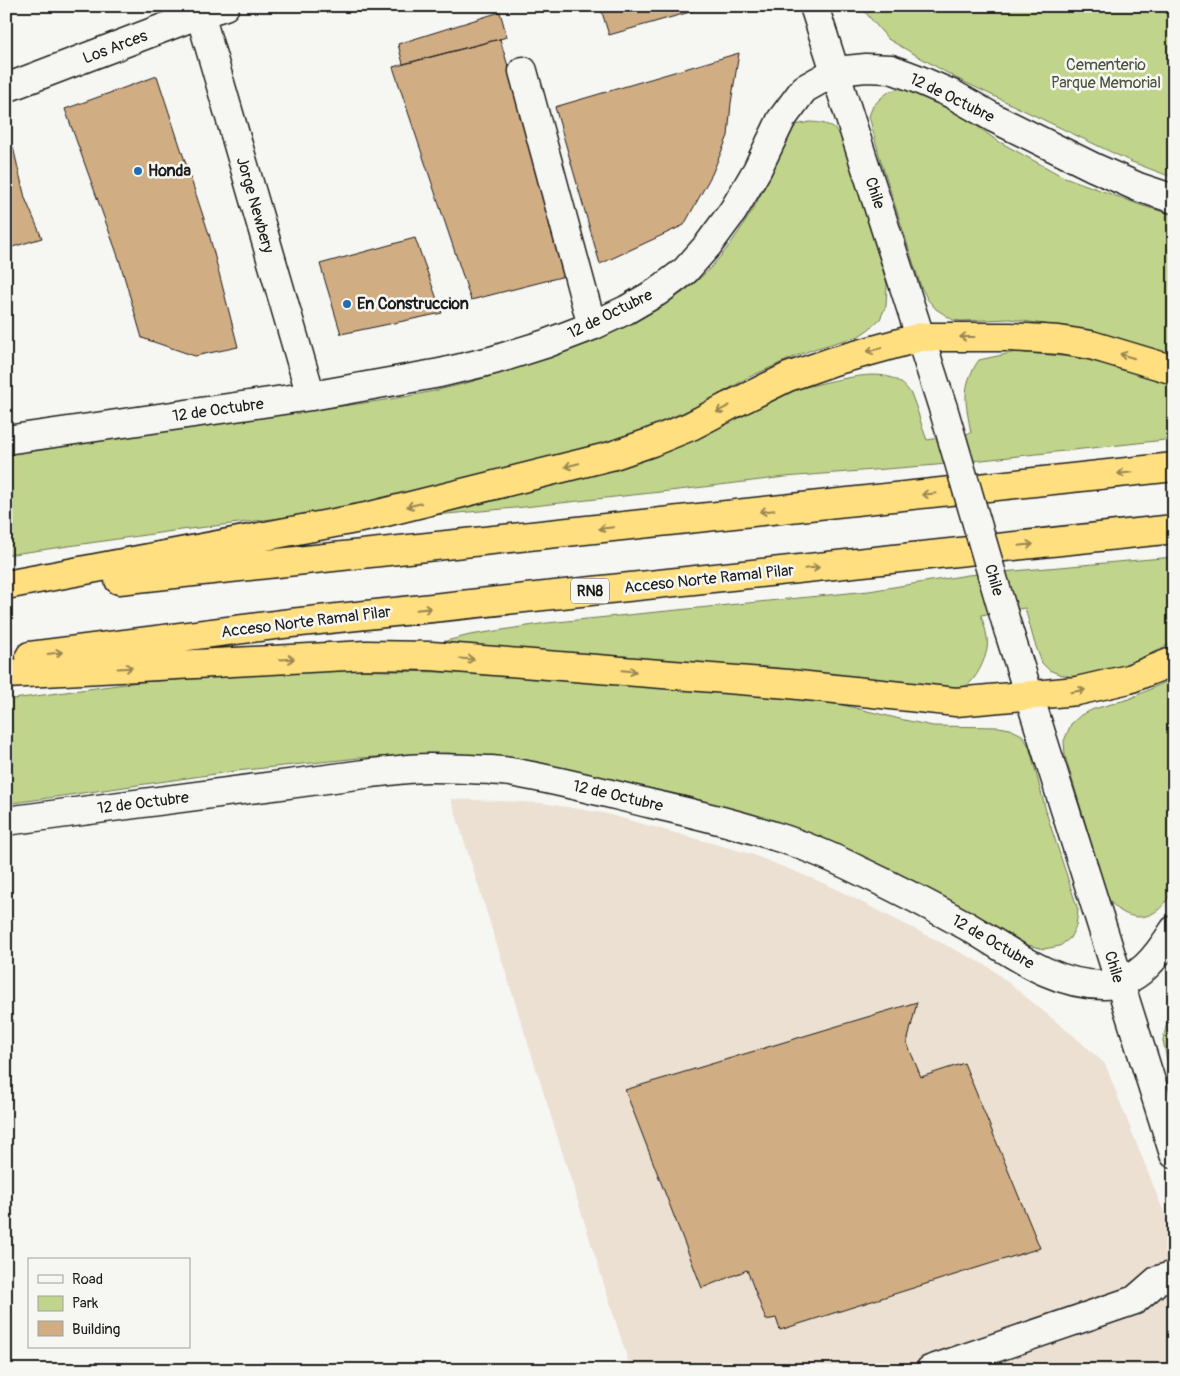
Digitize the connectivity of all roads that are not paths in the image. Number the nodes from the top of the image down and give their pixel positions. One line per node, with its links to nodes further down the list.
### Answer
1 (814, 6): 4 (street, Chile)
2 (212, 10): 5 (street, Los Arces); 10 (street, Jorge Newbery)
3 (523, 71): 7 (street)
4 (836, 71): 6 (street, 12 de Octubre); 7 (street, 12 de Octubre); 8 (street, Chile)
5 (6, 88)
6 (1174, 199)
7 (592, 326): 10 (street, 12 de Octubre)
8 (921, 337): 9 (highway, one-way to 8); 14 (highway, one-way to 14); 19 (street, Chile, bridge)
9 (1174, 370)
10 (311, 396): 11 (street, 12 de Octubre)
11 (6, 440)
12 (1174, 468): 15 (highway, one-way to 15)
13 (1174, 529): 16 (highway, Acceso Norte Ramal Pilar / RN8, one-way to 13)
14 (6, 585)
15 (6, 595)
16 (6, 660)
17 (1174, 662): 19 (highway, one-way to 17)
18 (6, 674): 19 (highway, one-way to 19)
19 (1029, 696): 22 (street, Chile)
20 (6, 821): 22 (street, 12 de Octubre)
21 (1174, 930): 22 (street, 12 de Octubre)
22 (1119, 982): 23 (street, Chile)
23 (1174, 1154)
24 (1174, 1275): 25 (street)
25 (930, 1370)

